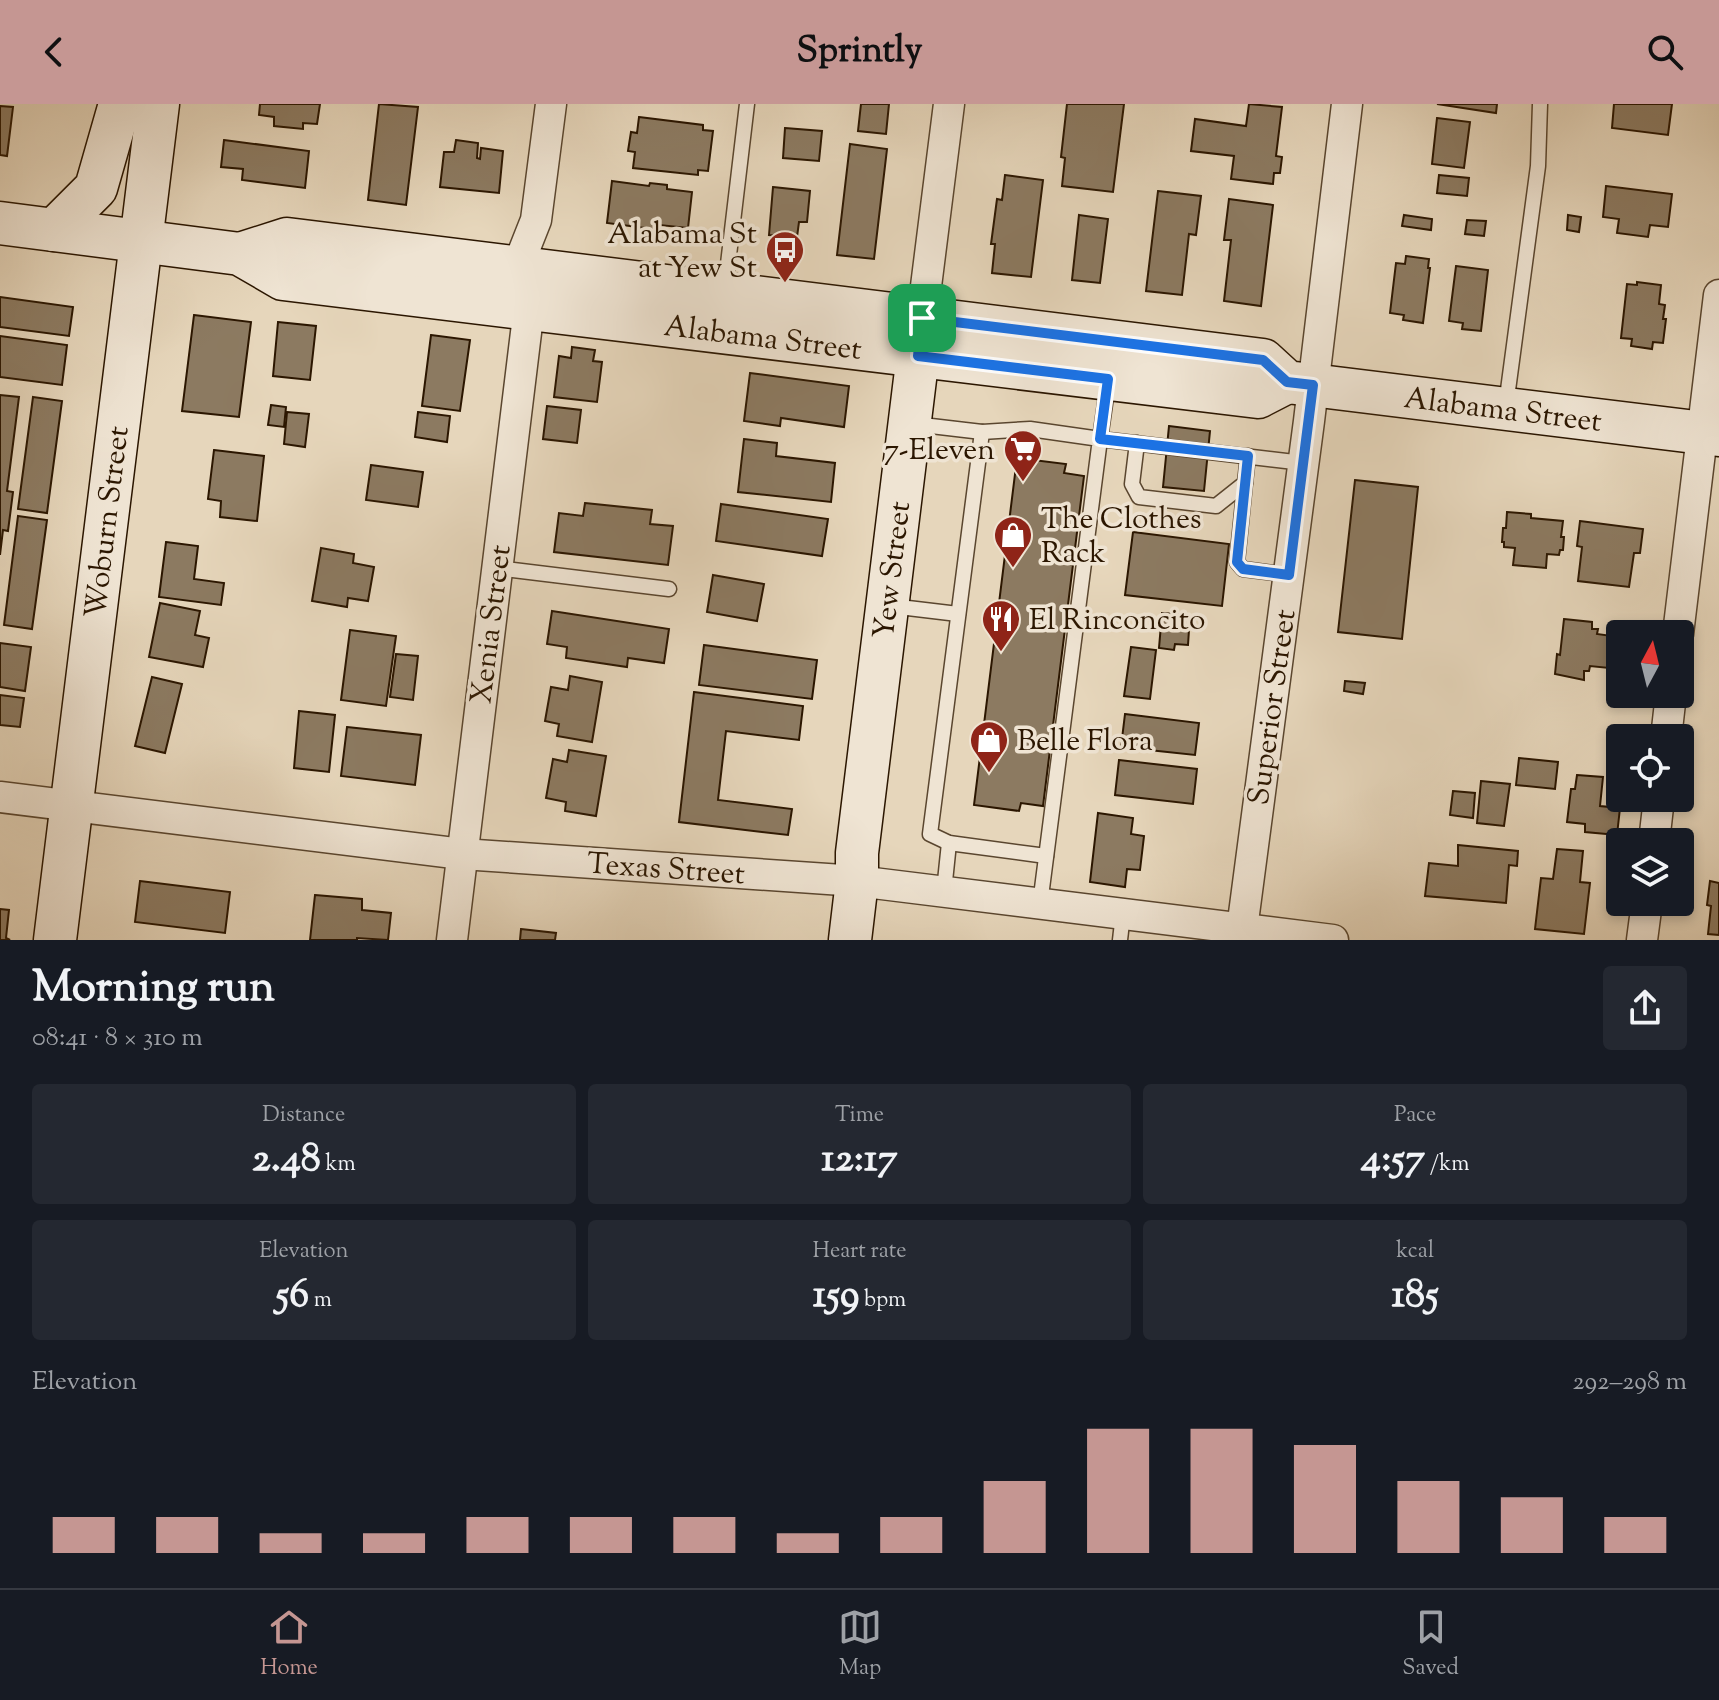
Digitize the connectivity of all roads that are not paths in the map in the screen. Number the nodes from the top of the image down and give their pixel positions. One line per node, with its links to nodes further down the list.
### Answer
1 (120, 104): 9 (main road)
2 (158, 104): 10 (main road, Woburn Street)
3 (551, 104): 12 (street)
4 (747, 104): 13 (lane)
5 (949, 104): 16 (street, Yew Street)
6 (1347, 104): 18 (street, Superior Street)
7 (1540, 104): 19 (lane)
8 (0, 223): 9 (main road, Alabama Street)
9 (54, 230): 10 (main road, Alabama Street)
10 (140, 241): 11 (main road, Alabama Street); 35 (main road, Woburn Street)
11 (240, 254): 12 (main road, Alabama Street); 15 (main road, Alabama Street)
12 (520, 268): 13 (main road, Alabama Street)
13 (725, 293): 16 (main road, Alabama Street)
14 (1719, 295): 22 (street)
15 (529, 308): 16 (main road, Alabama Street); 28 (street, Xenia Street)
16 (920, 337): 17 (main road, Alabama Street); 18 (main road, Alabama Street); 20 (main road, Yew Street)
17 (1108, 379): 18 (main road, Alabama Street); 23 (lane)
18 (1300, 383): 19 (main road, Alabama Street); 26 (street, Superior Street)
19 (1506, 409): 22 (main road, Alabama Street)
20 (910, 423): 21 (lane); 31 (main road, Yew Street)
21 (982, 432): 23 (lane); 32 (lane)
22 (1710, 434): 33 (street)
23 (1100, 439): 24 (lane); 38 (lane)
24 (1137, 443): 25 (lane); 27 (lane)
25 (1248, 456): 26 (lane); 27 (lane)
26 (1303, 463): 29 (street, Superior Street)
27 (1245, 483): 29 (lane)
28 (497, 568): 30 (lane); 37 (street, Xenia Street)
29 (1289, 575): 44 (street, Superior Street)
30 (669, 589)
31 (887, 605): 32 (lane); 39 (main road, Yew Street)
32 (958, 614): 36 (lane)
33 (1680, 620)
34 (0, 797): 35 (street, Texas Street)
35 (72, 806): 37 (street, Texas Street); 45 (main road, Woburn Street)
36 (949, 843): 38 (lane); 40 (lane)
37 (462, 854): 39 (street, Texas Street); 46 (street, Xenia Street)
38 (1046, 856): 41 (lane)
39 (857, 881): 40 (street, Texas Street); 47 (main road, Yew Street)
40 (944, 891): 41 (street, Texas Street)
41 (1040, 904): 43 (street, Texas Street)
42 (1645, 916): 49 (street)
43 (1121, 927): 44 (street, Texas Street)
44 (1242, 929): 48 (street, Texas Street)
45 (55, 940)
46 (452, 940)
47 (850, 940)
48 (1329, 940)
49 (1642, 940)

